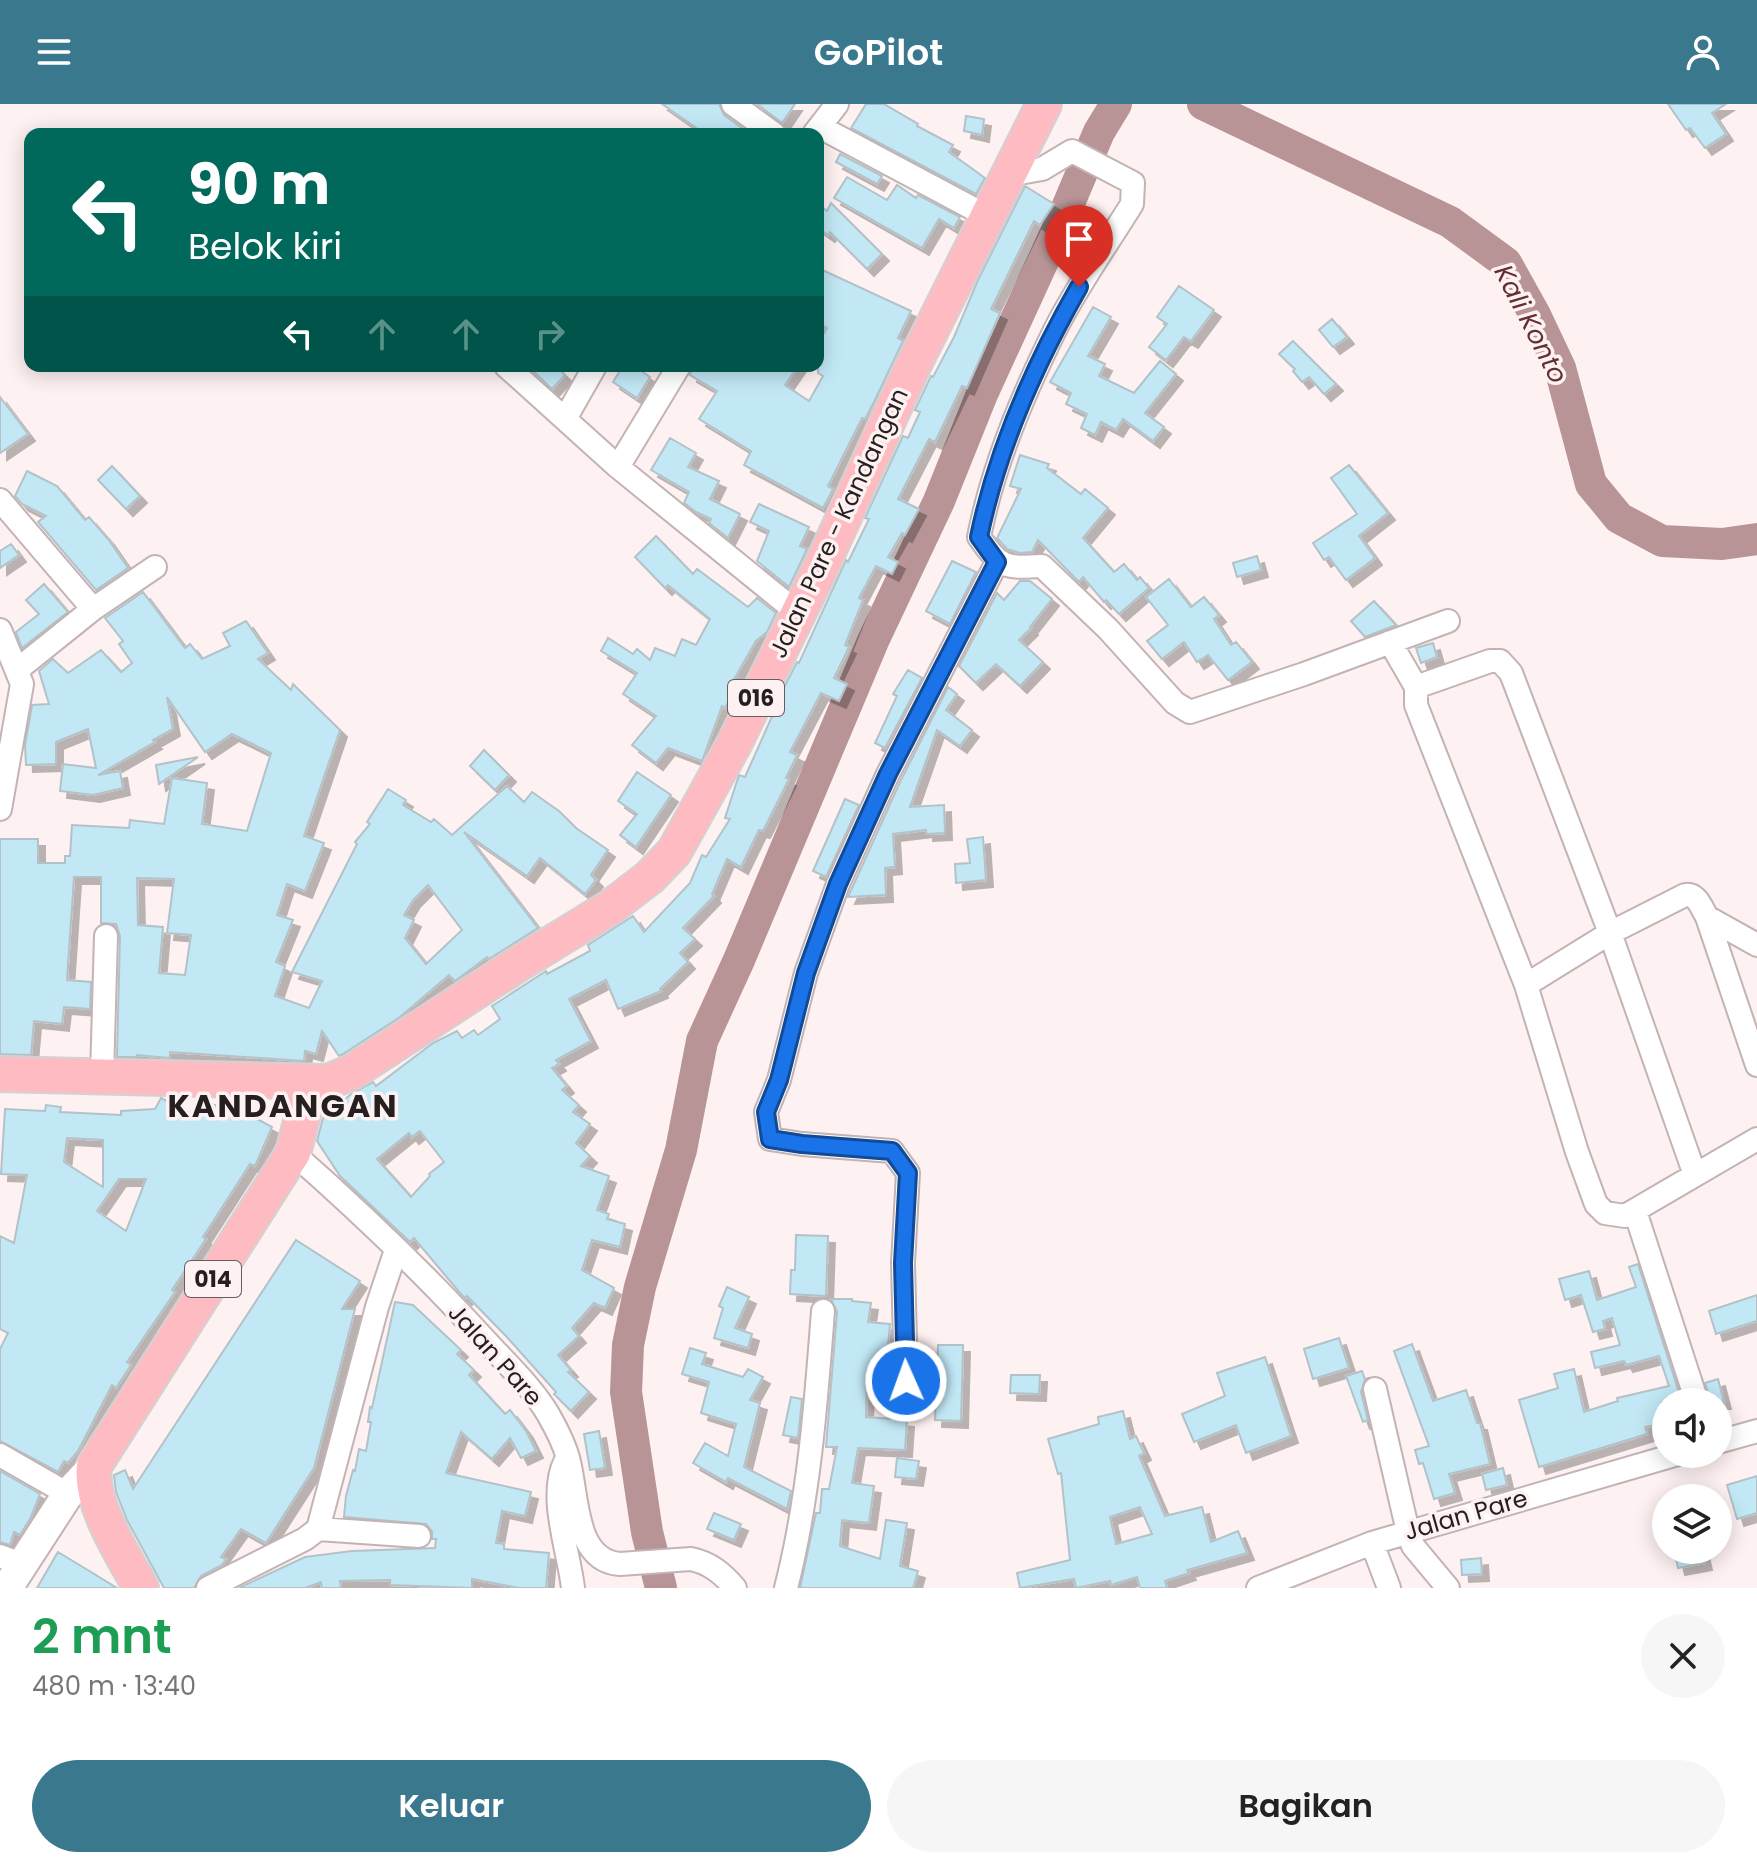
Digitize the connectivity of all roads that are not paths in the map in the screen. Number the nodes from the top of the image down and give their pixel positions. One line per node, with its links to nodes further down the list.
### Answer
1 (733, 104): 4 (street)
2 (837, 104): 5 (street)
3 (1044, 104): 7 (main road, Jalan Pare - Kandangan / 016)
4 (766, 128)
5 (819, 128)
6 (824, 134): 8 (street)
7 (1015, 163): 8 (main road, Jalan Pare - Kandangan / 016); 15 (street)
8 (987, 216): 18 (main road, Jalan Pare - Kandangan / 016)
9 (514, 372): 12 (street)
10 (592, 372): 12 (street)
11 (675, 372): 13 (street)
12 (565, 419): 13 (street)
13 (618, 467): 18 (street)
14 (0, 500): 17 (street)
15 (997, 562): 21 (street); 40 (street)
16 (155, 567): 17 (street)
17 (93, 609): 22 (street)
18 (798, 613): 33 (main road, Jalan Pare - Kandangan / 016)
19 (1448, 621): 21 (street)
20 (0, 630): 22 (street)
21 (1390, 642): 23 (street)
22 (17, 670): 24 (street)
23 (1416, 687): 26 (street); 29 (street)
24 (0, 809)
25 (1707, 917): 26 (street); 28 (street); 30 (street)
26 (1610, 933): 29 (street); 36 (street)
27 (106, 936): 32 (street)
28 (1757, 945)
29 (1526, 985): 37 (street)
30 (1757, 1065)
31 (0, 1074): 32 (main road, Jalan Pare - Kandangan)
32 (102, 1076): 33 (main road, Jalan Pare - Kandangan)
33 (311, 1083): 35 (main road, 014)
34 (1757, 1139): 36 (street)
35 (293, 1153): 38 (street, Jalan Pare); 48 (main road, 014)
36 (1695, 1175): 37 (street)
37 (1635, 1211): 41 (street)
38 (396, 1250): 46 (street, Jalan Pare); 50 (street)
39 (823, 1311): 59 (street)
40 (906, 1381)
41 (1692, 1388)
42 (1375, 1389): 51 (street)
43 (1757, 1431): 44 (street)
44 (1732, 1438)
45 (0, 1455): 49 (street)
46 (568, 1457): 57 (street); 58 (street, Jalan Pare)
47 (1652, 1462): 51 (street, Jalan Pare)
48 (94, 1466): 49 (street); 55 (main road)
49 (68, 1494): 54 (street)
50 (318, 1529): 52 (street); 56 (street)
51 (1408, 1532): 53 (street, Jalan Pare); 62 (street)
52 (419, 1536)
53 (1372, 1543): 60 (street, Jalan Pare); 61 (street)
54 (10, 1570)
55 (141, 1588)
56 (208, 1588)
57 (573, 1588)
58 (735, 1588)
59 (786, 1588)
60 (1258, 1588)
61 (1389, 1588)
62 (1448, 1588)

